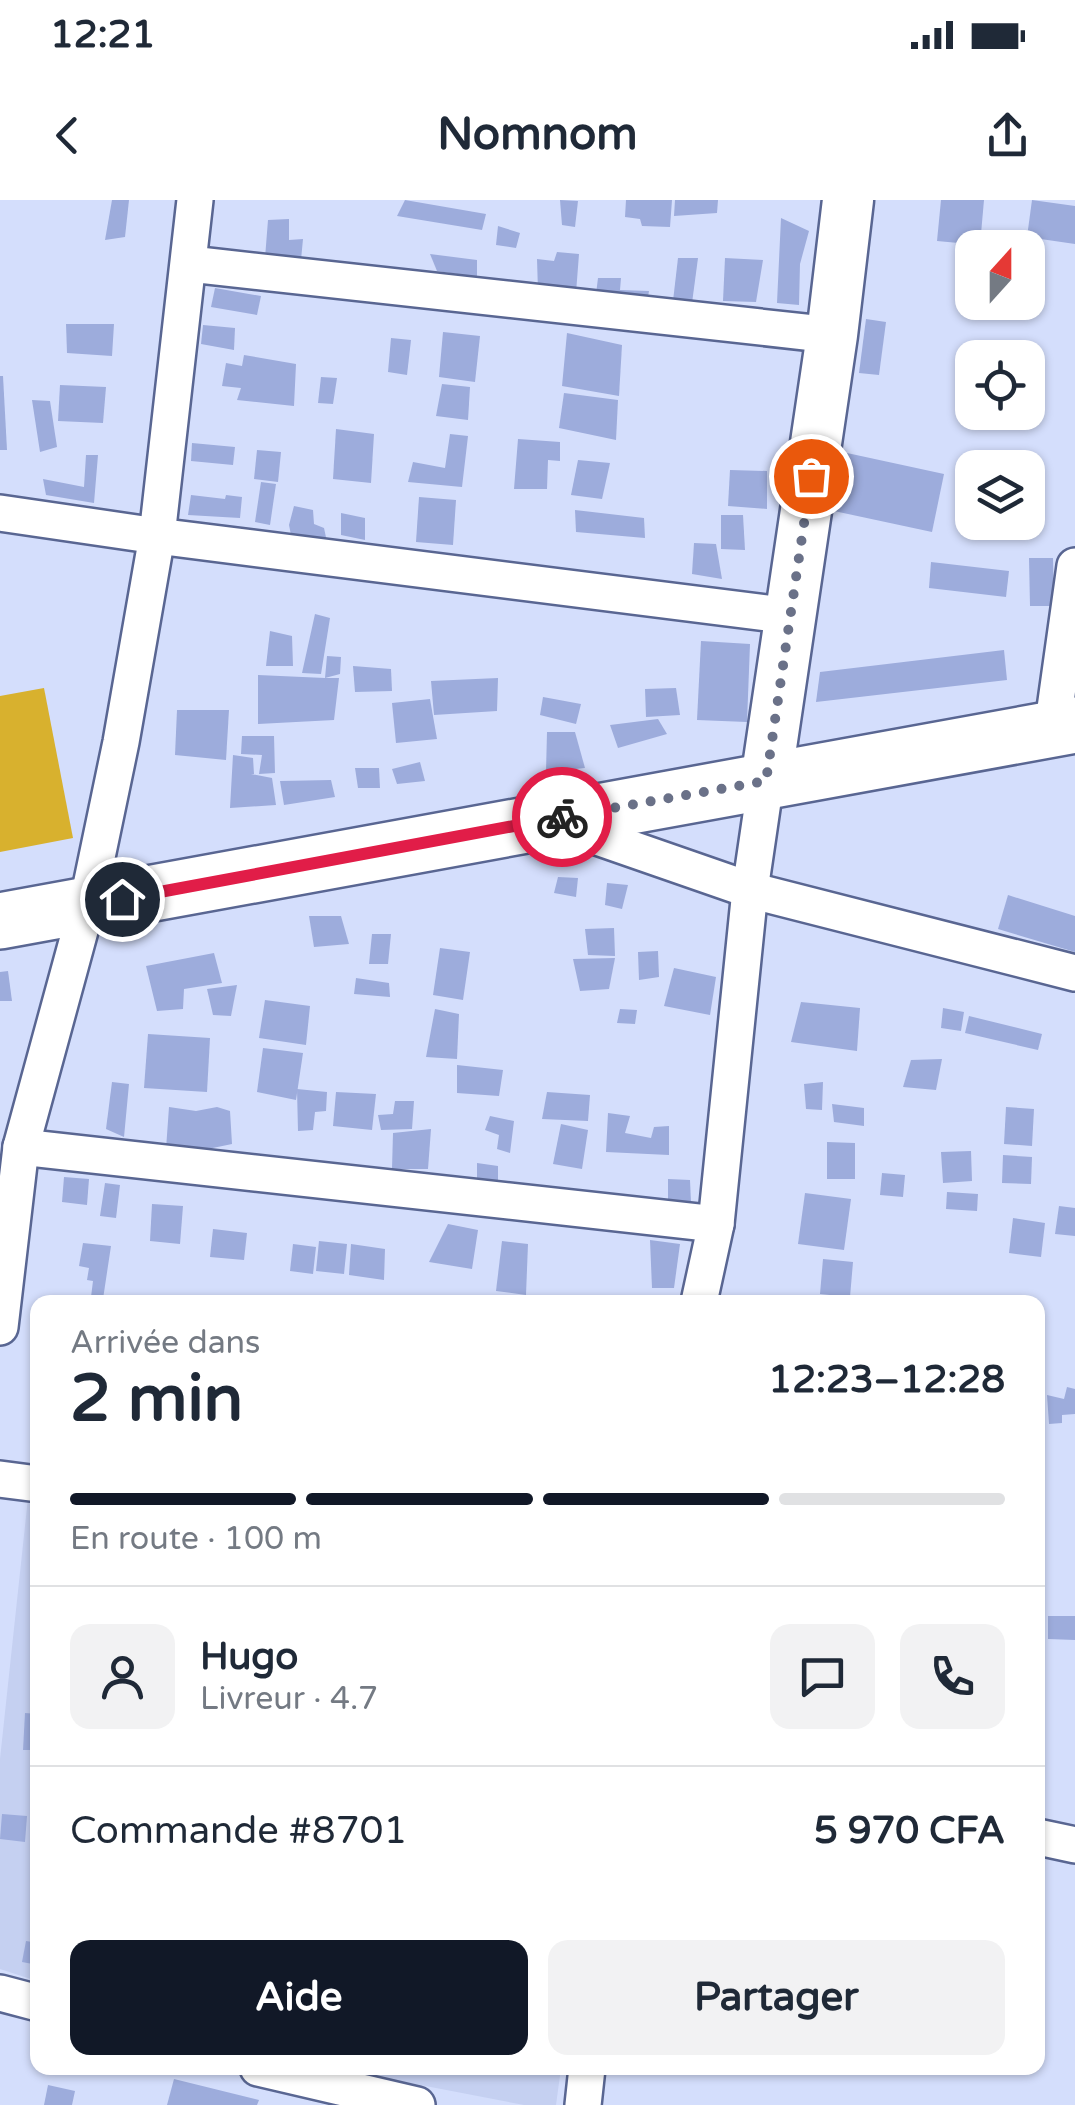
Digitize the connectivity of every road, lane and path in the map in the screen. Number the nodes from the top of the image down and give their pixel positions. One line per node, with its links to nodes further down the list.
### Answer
1 (196, 200): 3 (street)
2 (848, 200): 4 (main road)
3 (190, 264): 4 (street); 6 (street)
4 (832, 335): 8 (main road)
5 (0, 513): 6 (street)
6 (158, 536): 8 (street); 13 (street)
7 (1075, 566): 9 (street)
8 (791, 616): 10 (main road)
9 (1064, 727): 10 (highway)
10 (766, 781): 11 (highway); 12 (street)
11 (547, 820): 12 (street); 13 (highway)
12 (750, 890): 15 (street); 17 (street)
13 (86, 906): 14 (highway); 16 (street)
14 (0, 921)
15 (1075, 973)
16 (20, 1147): 17 (street); 19 (street)
17 (716, 1224): 18 (street)
18 (700, 1295)
19 (0, 1327)
20 (0, 1479): 21 (street)
21 (30, 1483)
22 (1045, 1839): 23 (street)
23 (1075, 1845)
24 (0, 1992): 25 (street)
25 (30, 2001)
26 (269, 2075): 28 (street)
27 (586, 2075): 30 (street)
28 (296, 2092): 29 (street)
29 (417, 2105)
30 (582, 2105)

